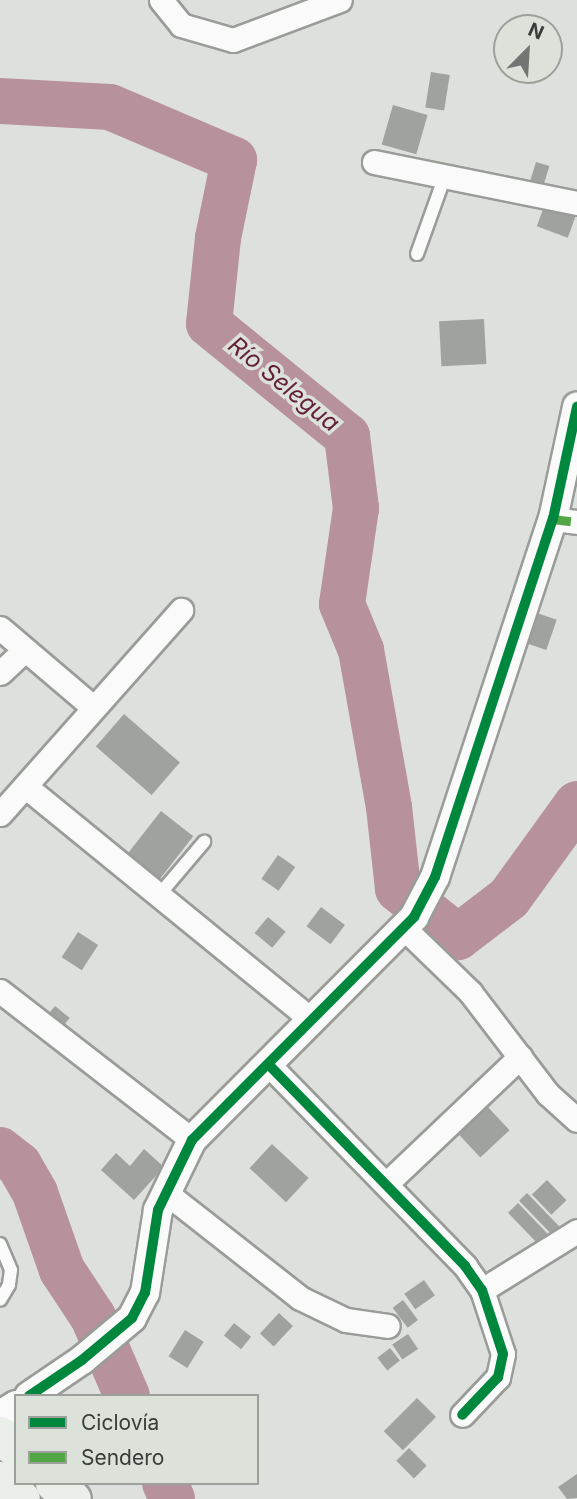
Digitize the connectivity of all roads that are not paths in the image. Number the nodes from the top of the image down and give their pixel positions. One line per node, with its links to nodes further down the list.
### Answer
1 (161, 0): 2 (street)
2 (340, 0)
3 (374, 162): 4 (street)
4 (445, 176): 5 (street); 6 (lane)
5 (577, 203)
6 (417, 254)
7 (577, 407): 8 (street)
8 (565, 520): 18 (street)
9 (181, 610): 13 (street)
10 (0, 628): 11 (street)
11 (26, 649): 12 (street); 13 (street)
12 (0, 673)
13 (94, 708): 14 (street)
14 (25, 786): 15 (street); 17 (street)
15 (0, 814)
16 (204, 842): 17 (lane)
17 (159, 895): 20 (street)
18 (409, 923): 20 (street); 21 (street)
19 (0, 990): 24 (street)
20 (312, 1020): 22 (street)
21 (520, 1057): 23 (street); 25 (street)
22 (269, 1065): 24 (street); 25 (street)
23 (577, 1120)
24 (192, 1140): 26 (street)
25 (386, 1184): 29 (street)
26 (165, 1192): 31 (street); 32 (street)
27 (577, 1231): 29 (street)
28 (0, 1244): 30 (lane)
29 (482, 1290): 33 (street)
30 (0, 1300)
31 (388, 1326)
32 (32, 1394)
33 (462, 1415)
34 (0, 1435): 35 (main road)
35 (14, 1447)
36 (0, 1480): 38 (main road)
37 (56, 1485): 39 (main road)
38 (21, 1499)
39 (72, 1499)

